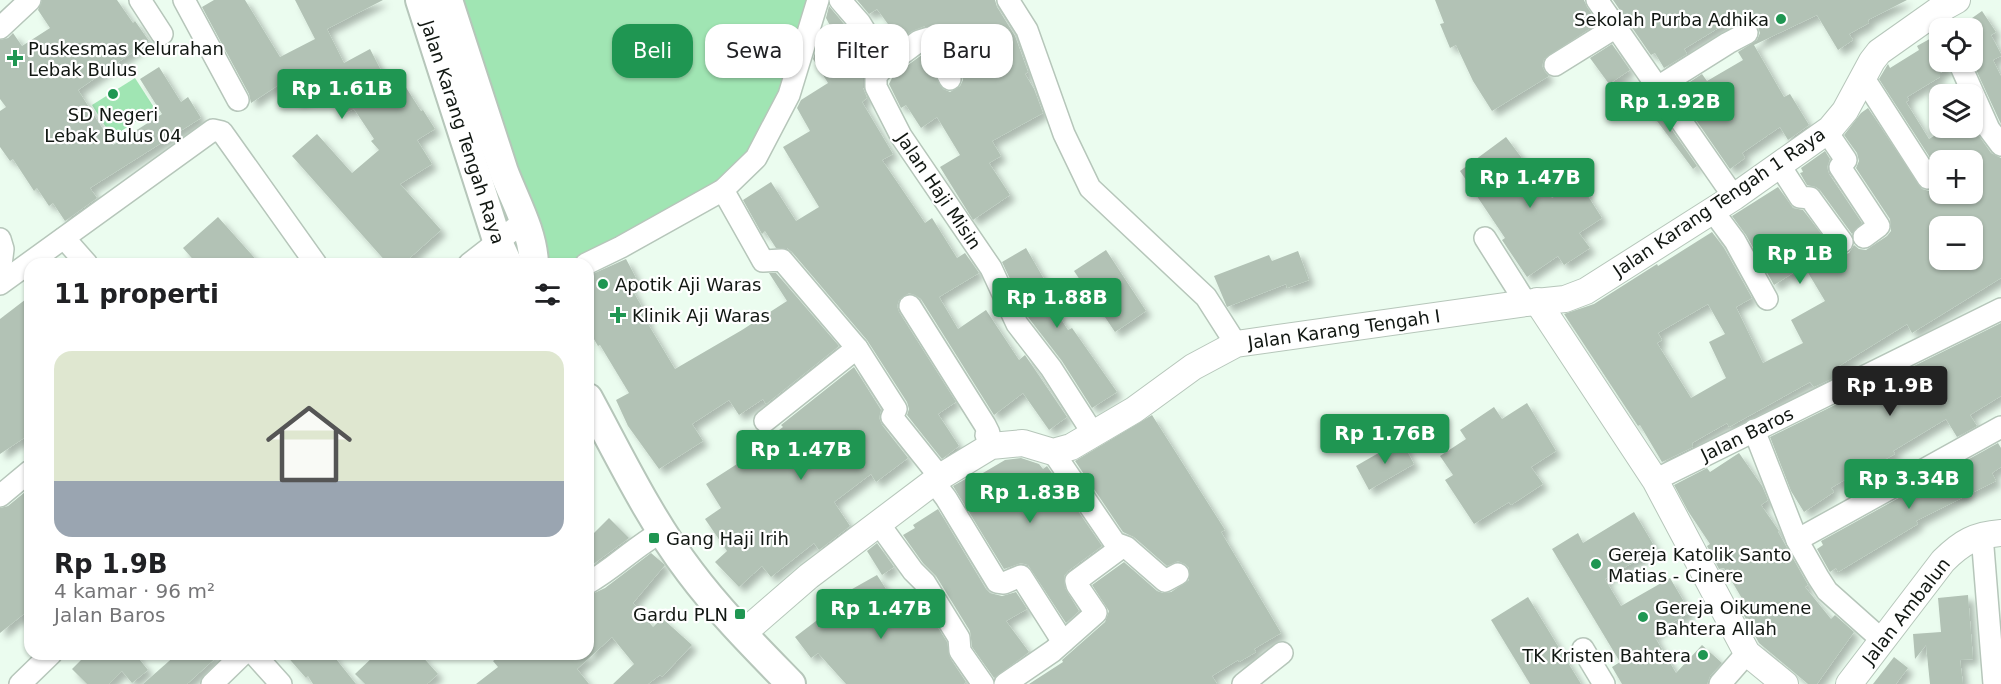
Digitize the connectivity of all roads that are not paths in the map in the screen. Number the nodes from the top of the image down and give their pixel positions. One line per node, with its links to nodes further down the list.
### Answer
1 (30, 0): 12 (street)
2 (140, 0): 15 (street)
3 (183, 0): 23 (street)
4 (420, 0): 37 (main road, Jalan Karang Tengah Raya)
5 (448, 0): 31 (main road, Jalan Karang Tengah Raya)
6 (818, 0): 28 (street)
7 (840, 0): 11 (street)
8 (1008, 0): 49 (street)
9 (1597, 0): 13 (street)
10 (1945, 9): 19 (street, Jalan Karang Tengah 1 Raya)
11 (861, 24)
12 (0, 27)
13 (1616, 27): 17 (street); 22 (street)
14 (1748, 33): 22 (street)
15 (162, 34)
16 (909, 48): 21 (street)
17 (1555, 65)
18 (1963, 72): 25 (street)
19 (1863, 77): 24 (street, Jalan Karang Tengah 1 Raya); 27 (street)
20 (876, 78): 55 (street, Jalan Haji Misin)
21 (950, 79)
22 (1658, 87): 29 (street)
23 (238, 100)
24 (1830, 129): 26 (street, Jalan Karang Tengah 1 Raya); 32 (street)
25 (2001, 145)
26 (1780, 166): 29 (street, Jalan Karang Tengah 1 Raya); 36 (street)
27 (1928, 178)
28 (723, 190): 42 (street); 50 (street)
29 (1734, 197): 30 (street, Jalan Karang Tengah 1 Raya)
30 (1712, 210): 45 (street); 46 (street, Jalan Karang Tengah 1 Raya)
31 (525, 228): 37 (street); 41 (main road, Jalan Karang Tengah Raya)
32 (1864, 237)
33 (64, 238): 38 (street); 39 (street); 40 (street)
34 (1485, 238): 46 (street)
35 (0, 239): 44 (street)
36 (1842, 242)
37 (499, 255)
38 (29, 258)
39 (82, 258)
40 (312, 258)
41 (533, 258)
42 (594, 260)
43 (24, 261): 44 (street)
44 (0, 275)
45 (1767, 299)
46 (1531, 302): 49 (street, Jalan Karang Tengah I); 60 (street)
47 (910, 306): 56 (street)
48 (2001, 309): 54 (street, Jalan Baros)
49 (1236, 344): 55 (street, Jalan Karang Tengah I)
50 (857, 348): 52 (street); 59 (street)
51 (594, 409): 63 (main road)
52 (765, 421)
53 (2001, 427): 65 (street)
54 (1754, 430): 60 (street, Jalan Baros); 65 (street)
55 (1094, 435): 57 (street, Jalan Karang Tengah I)
56 (991, 446): 57 (street); 59 (street)
57 (1053, 452): 66 (street)
58 (24, 476): 61 (street)
59 (937, 480): 62 (street); 71 (street)
60 (1655, 480): 74 (street)
61 (0, 496)
62 (879, 524): 69 (street); 82 (street)
63 (663, 531): 68 (street); 69 (main road)
64 (1992, 534): 70 (street, Jalan Ambalun); 89 (street)
65 (1797, 540): 70 (street)
66 (1122, 547): 67 (street); 71 (street)
67 (1178, 574)
68 (594, 580)
69 (742, 634): 81 (main road)
70 (1882, 640): 88 (street, Jalan Ambalun)
71 (1063, 642): 83 (street)
72 (1583, 649): 85 (street)
73 (1282, 653): 84 (street)
74 (1747, 653): 86 (street); 87 (street)
75 (45, 660): 78 (street)
76 (237, 660): 79 (street)
77 (259, 660): 80 (street)
78 (20, 684)
79 (212, 684)
80 (281, 684)
81 (791, 684)
82 (983, 684)
83 (1005, 684)
84 (1242, 684)
85 (1604, 684)
86 (1720, 684)
87 (1785, 684)
88 (1849, 684)
89 (1994, 684)

